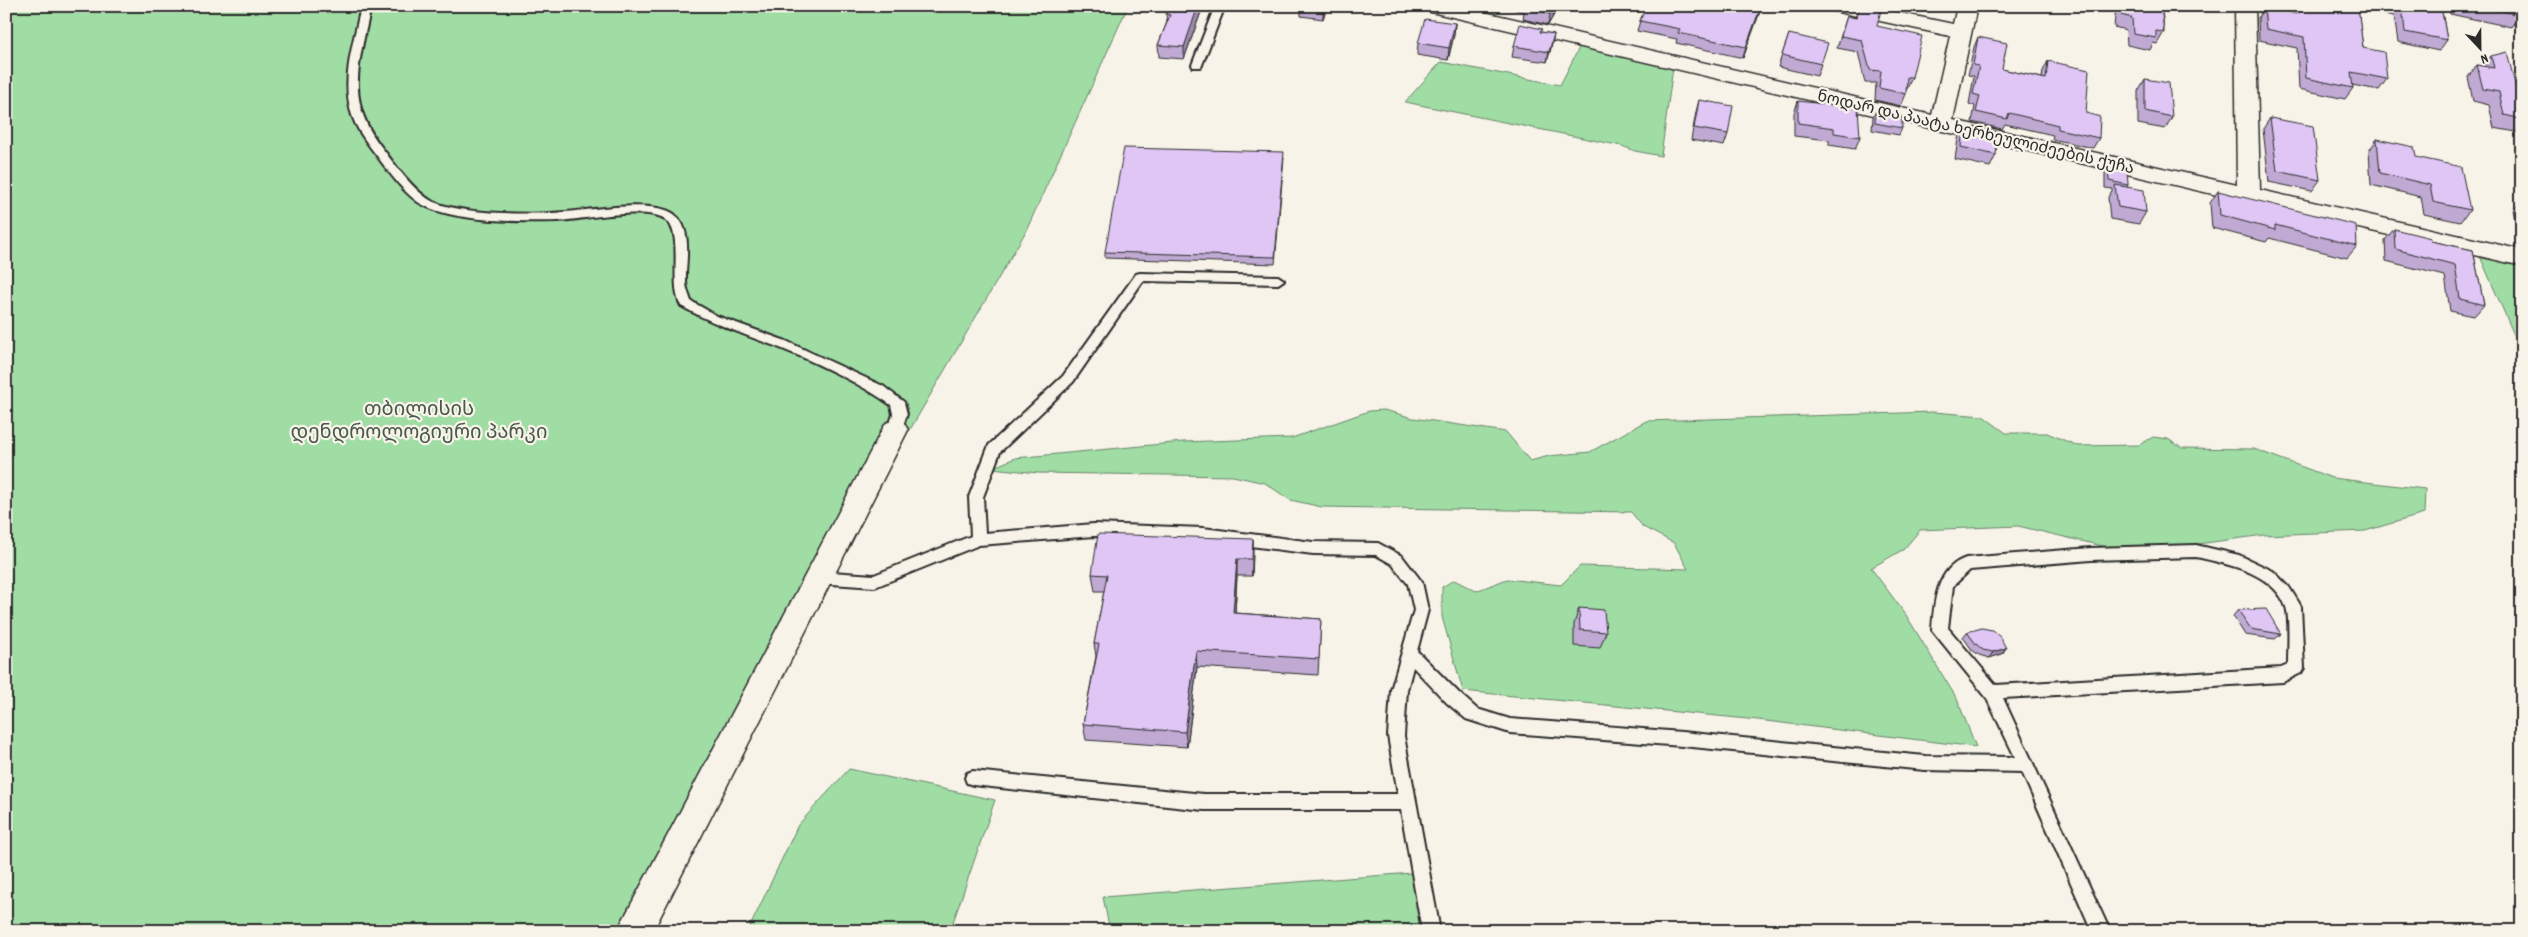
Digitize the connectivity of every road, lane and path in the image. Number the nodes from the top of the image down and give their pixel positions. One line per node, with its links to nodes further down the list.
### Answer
1 (366, 6): 15 (lane)
2 (1220, 6): 10 (lane)
3 (1431, 6): 11 (street, ნოდარ და პაატა ხერხეულიძეების ქუჩა)
4 (1838, 6): 9 (street)
5 (1966, 6): 9 (street)
6 (2245, 6): 12 (street)
7 (2517, 6): 8 (street)
8 (2522, 20)
9 (1960, 32): 11 (street)
10 (1197, 65)
11 (1941, 123): 12 (street, ნოდარ და პაატა ხერხეულიძეების ქუჩა)
12 (2249, 194): 13 (street, ნოდარ და პაატა ხერხეულიძეების ქუჩა)
13 (2522, 258)
14 (1278, 280): 16 (lane)
15 (895, 430): 17 (street)
16 (978, 539): 17 (lane); 18 (lane)
17 (817, 577): 23 (street)
18 (1410, 653): 20 (lane); 22 (lane)
19 (1992, 692): 19 (lane); 20 (lane)
20 (2027, 765): 25 (lane)
21 (973, 778): 22 (lane)
22 (1408, 802): 24 (lane)
23 (634, 931)
24 (1431, 931)
25 (2101, 931)

